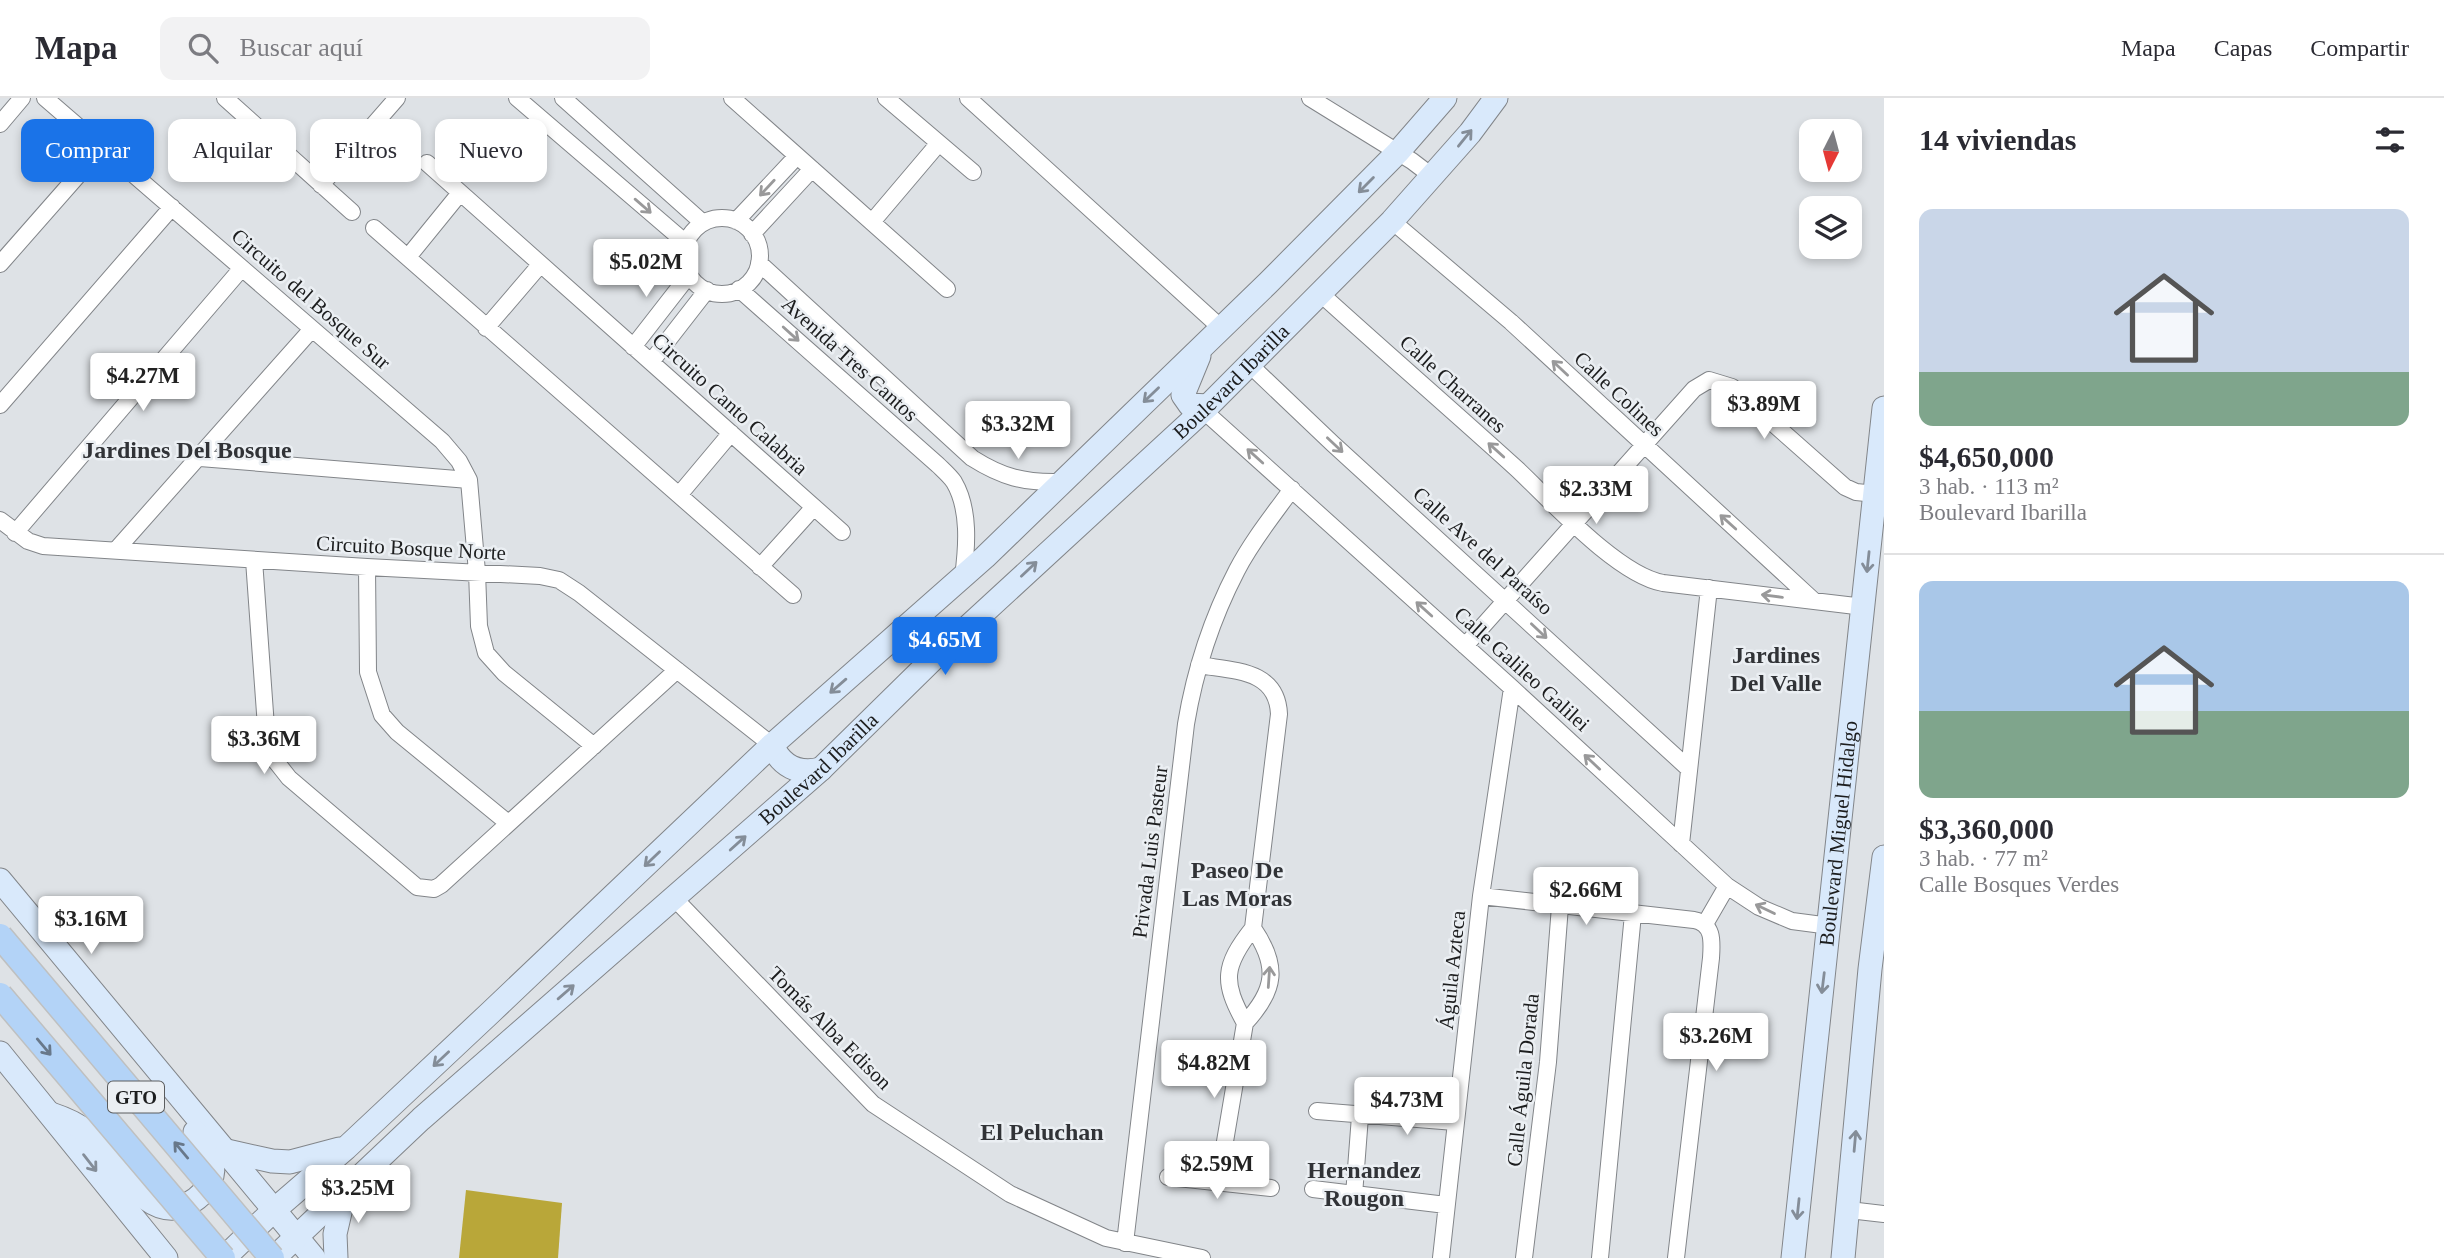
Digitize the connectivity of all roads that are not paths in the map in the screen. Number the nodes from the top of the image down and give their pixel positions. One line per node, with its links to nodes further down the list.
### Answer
1 (22, 98): 15 (street)
2 (45, 98): 14 (street, Circuito del Bosque Sur)
3 (225, 98): 13 (street)
4 (397, 98): 25 (street)
5 (517, 98): 35 (street, one-way to 35)
6 (563, 98): 32 (street)
7 (732, 98): 18 (street)
8 (886, 98): 16 (street)
9 (968, 98): 48 (street)
10 (1310, 98): 17 (street)
11 (1445, 98): 17 (main road)
12 (1496, 98): 22 (main road, Boulevard Ibarilla, one-way to 12)
13 (245, 104): 25 (street)
14 (69, 119)
15 (0, 124)
16 (939, 143): 21 (street); 31 (street)
17 (1398, 152): 22 (street); 48 (main road, one-way to 48)
18 (797, 156): 20 (street); 29 (street, one-way to 29)
19 (427, 163): 26 (street, Circuito Canto Calabria)
20 (812, 169): 31 (street); 34 (street)
21 (973, 172)
22 (1433, 177): 30 (main road, Boulevard Ibarilla)
23 (72, 182): 38 (street)
24 (142, 182): 27 (street, Circuito del Bosque Sur)
25 (320, 185): 28 (street)
26 (460, 194): 36 (street); 39 (street, Circuito Canto Calabria)
27 (172, 207): 40 (street, Circuito del Bosque Sur); 52 (street)
28 (352, 212)
29 (736, 221): 32 (street); 34 (street)
30 (1392, 221): 45 (main road, Boulevard Ibarilla); 56 (street, Calle Colines, one-way to 30)
31 (872, 222): 43 (street)
32 (704, 223): 35 (street)
33 (374, 228): 36 (street)
34 (752, 234): 37 (street)
35 (686, 243): 41 (street)
36 (408, 257): 46 (street)
37 (759, 263): 42 (street); 59 (street, Avenida Tres Cantos)
38 (0, 264)
39 (540, 265): 46 (street); 49 (street, Circuito Canto Calabria)
40 (243, 268): 47 (street, Circuito del Bosque Sur); 67 (street)
41 (689, 275): 44 (street); 49 (street)
42 (739, 289): 44 (street); 74 (street, Avenida Tres Cantos, one-way to 74)
43 (947, 289)
44 (707, 290): 50 (street)
45 (1321, 294): 51 (main road, Boulevard Ibarilla); 65 (street, Calle Charranes, one-way to 45)
46 (486, 328): 61 (street)
47 (312, 329): 57 (street); 58 (street, Circuito del Bosque Sur)
48 (1212, 335): 53 (main road); 59 (main road, one-way to 59)
49 (633, 347): 50 (street, Circuito Canto Calabria)
50 (651, 362): 55 (street, Circuito Canto Calabria)
51 (1250, 365): 53 (main road, Boulevard Ibarilla); 77 (street, Calle Ave del Paraíso, one-way to 77)
52 (0, 405)
53 (1205, 408): 60 (street, Calle Galileo Galilei, one-way to 53); 81 (main road, Boulevard Ibarilla, one-way to 53)
54 (1884, 408): 62 (main road, Boulevard Miguel Hidalgo)
55 (731, 433): 61 (street); 63 (street, Circuito Canto Calabria)
56 (1643, 444): 62 (street); 65 (street); 78 (street, Calle Colines, one-way to 56)
57 (200, 458): 58 (street); 68 (street)
58 (468, 480): 73 (street, Circuito del Bosque Sur)
59 (1060, 482): 69 (main road)
60 (1292, 489): 80 (street, Calle Galileo Galilei, one-way to 60); 82 (street, Privada Luis Pasteur)
61 (679, 495): 72 (street)
62 (1880, 502): 79 (main road, Boulevard Miguel Hidalgo, one-way to 79)
63 (814, 507): 66 (street, Circuito Canto Calabria); 72 (street)
64 (0, 520): 67 (street, Circuito Bosque Norte)
65 (1574, 522): 75 (street, Calle Charranes); 77 (street)
66 (842, 532)
67 (15, 533): 68 (street, Circuito Bosque Norte)
68 (116, 550): 70 (street, Circuito Bosque Norte)
69 (985, 557): 74 (main road); 81 (main road)
70 (254, 560): 71 (street, Circuito Bosque Norte); 89 (street)
71 (367, 567): 73 (street, Circuito Bosque Norte); 89 (street)
72 (760, 567): 76 (street)
73 (477, 572): 83 (street, Circuito Bosque Norte); 86 (street, Circuito del Bosque Sur)
74 (963, 577): 85 (main road, one-way to 85)
75 (1709, 588): 78 (street, Calle Charranes, one-way to 75); 87 (street)
76 (793, 596)
77 (1506, 601): 80 (street); 87 (street, Calle Ave del Paraíso, one-way to 87)
78 (1814, 601): 79 (street, Calle Charranes)
79 (1864, 607): 99 (main road, Boulevard Miguel Hidalgo)
80 (1465, 646): 84 (street, Calle Galileo Galilei)
81 (933, 659): 88 (main road, Boulevard Ibarilla)
82 (1199, 665): 100 (street); 124 (street, Privada Luis Pasteur)
83 (677, 670): 85 (street, Circuito Bosque Norte); 86 (street)
84 (1512, 688): 90 (street, Calle Galileo Galilei, one-way to 84); 94 (street, Águila Azteca)
85 (772, 745): 88 (main road); 111 (main road, one-way to 111)
86 (594, 746): 89 (street)
87 (1688, 768): 90 (street)
88 (821, 769): 95 (main road, Boulevard Ibarilla, one-way to 88)
89 (508, 823)
90 (1681, 844): 93 (street, Calle Galileo Galilei)
91 (1884, 857): 102 (main road)
92 (0, 880): 106 (main road)
93 (1727, 886): 98 (street); 99 (street, Calle Galileo Galilei, one-way to 93)
94 (1481, 896): 96 (street); 110 (street, Águila Azteca)
95 (675, 899): 117 (main road, Boulevard Ibarilla, one-way to 95); 124 (street, Tomás Alba Edison)
96 (1560, 906): 97 (street); 132 (street, Calle Águila Dorada)
97 (1633, 914): 98 (street); 133 (street)
98 (1700, 922): 134 (street)
99 (1830, 926): 135 (main road, Boulevard Miguel Hidalgo, one-way to 135)
100 (1253, 928): 104 (street); 104 (street, one-way to 100)
101 (0, 936): 127 (main road, GTO, one-way to 101, bridge)
102 (1877, 975): 121 (main road, one-way to 102)
103 (0, 995): 126 (main road, GTO, one-way to 126, bridge)
104 (1245, 1023): 114 (street)
105 (0, 1053): 108 (main road)
106 (148, 1060): 108 (main road); 112 (main road)
107 (1317, 1111): 109 (street)
108 (51, 1114): 125 (main road, one-way to 125)
109 (1360, 1116): 110 (street); 118 (street)
110 (1455, 1122): 119 (street, Águila Azteca)
111 (346, 1148): 112 (main road); 120 (main road)
112 (227, 1151): 120 (main road)
113 (1168, 1177): 114 (street)
114 (1218, 1183): 115 (street)
115 (1271, 1188)
116 (1313, 1189): 118 (street)
117 (345, 1191): 123 (main road, Boulevard Ibarilla); 129 (main road)
118 (1354, 1195): 119 (street)
119 (1446, 1205): 131 (street, Águila Azteca)
120 (273, 1210): 123 (main road); 126 (main road)
121 (1849, 1210): 122 (street); 136 (main road)
122 (1884, 1214)
123 (295, 1237): 127 (main road, Boulevard Ibarilla); 128 (main road)
124 (1125, 1244): 130 (street, Tomás Alba Edison)
125 (164, 1257)
126 (224, 1258)
127 (273, 1258)
128 (314, 1258)
129 (336, 1258)
130 (1202, 1258)
131 (1441, 1258)
132 (1524, 1258)
133 (1600, 1258)
134 (1676, 1258)
135 (1793, 1258)
136 (1843, 1258)

